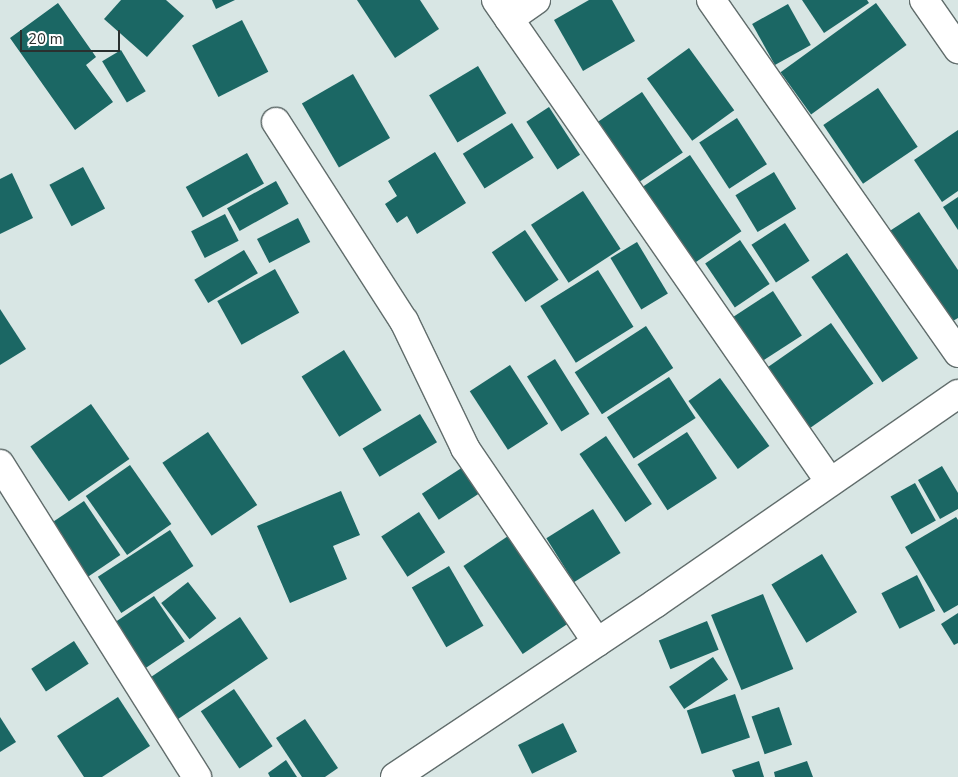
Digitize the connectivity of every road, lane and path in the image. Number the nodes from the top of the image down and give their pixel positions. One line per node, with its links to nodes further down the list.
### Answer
1 (536, 0): 4 (street)
2 (711, 0): 7 (street)
3 (924, 0): 5 (street)
4 (503, 10): 10 (street)
5 (958, 49)
6 (276, 122): 11 (street)
7 (958, 353)
8 (958, 394): 10 (street)
9 (0, 464): 12 (street)
10 (830, 482): 11 (street)
11 (597, 642): 13 (street)
12 (197, 777)
13 (395, 777)

